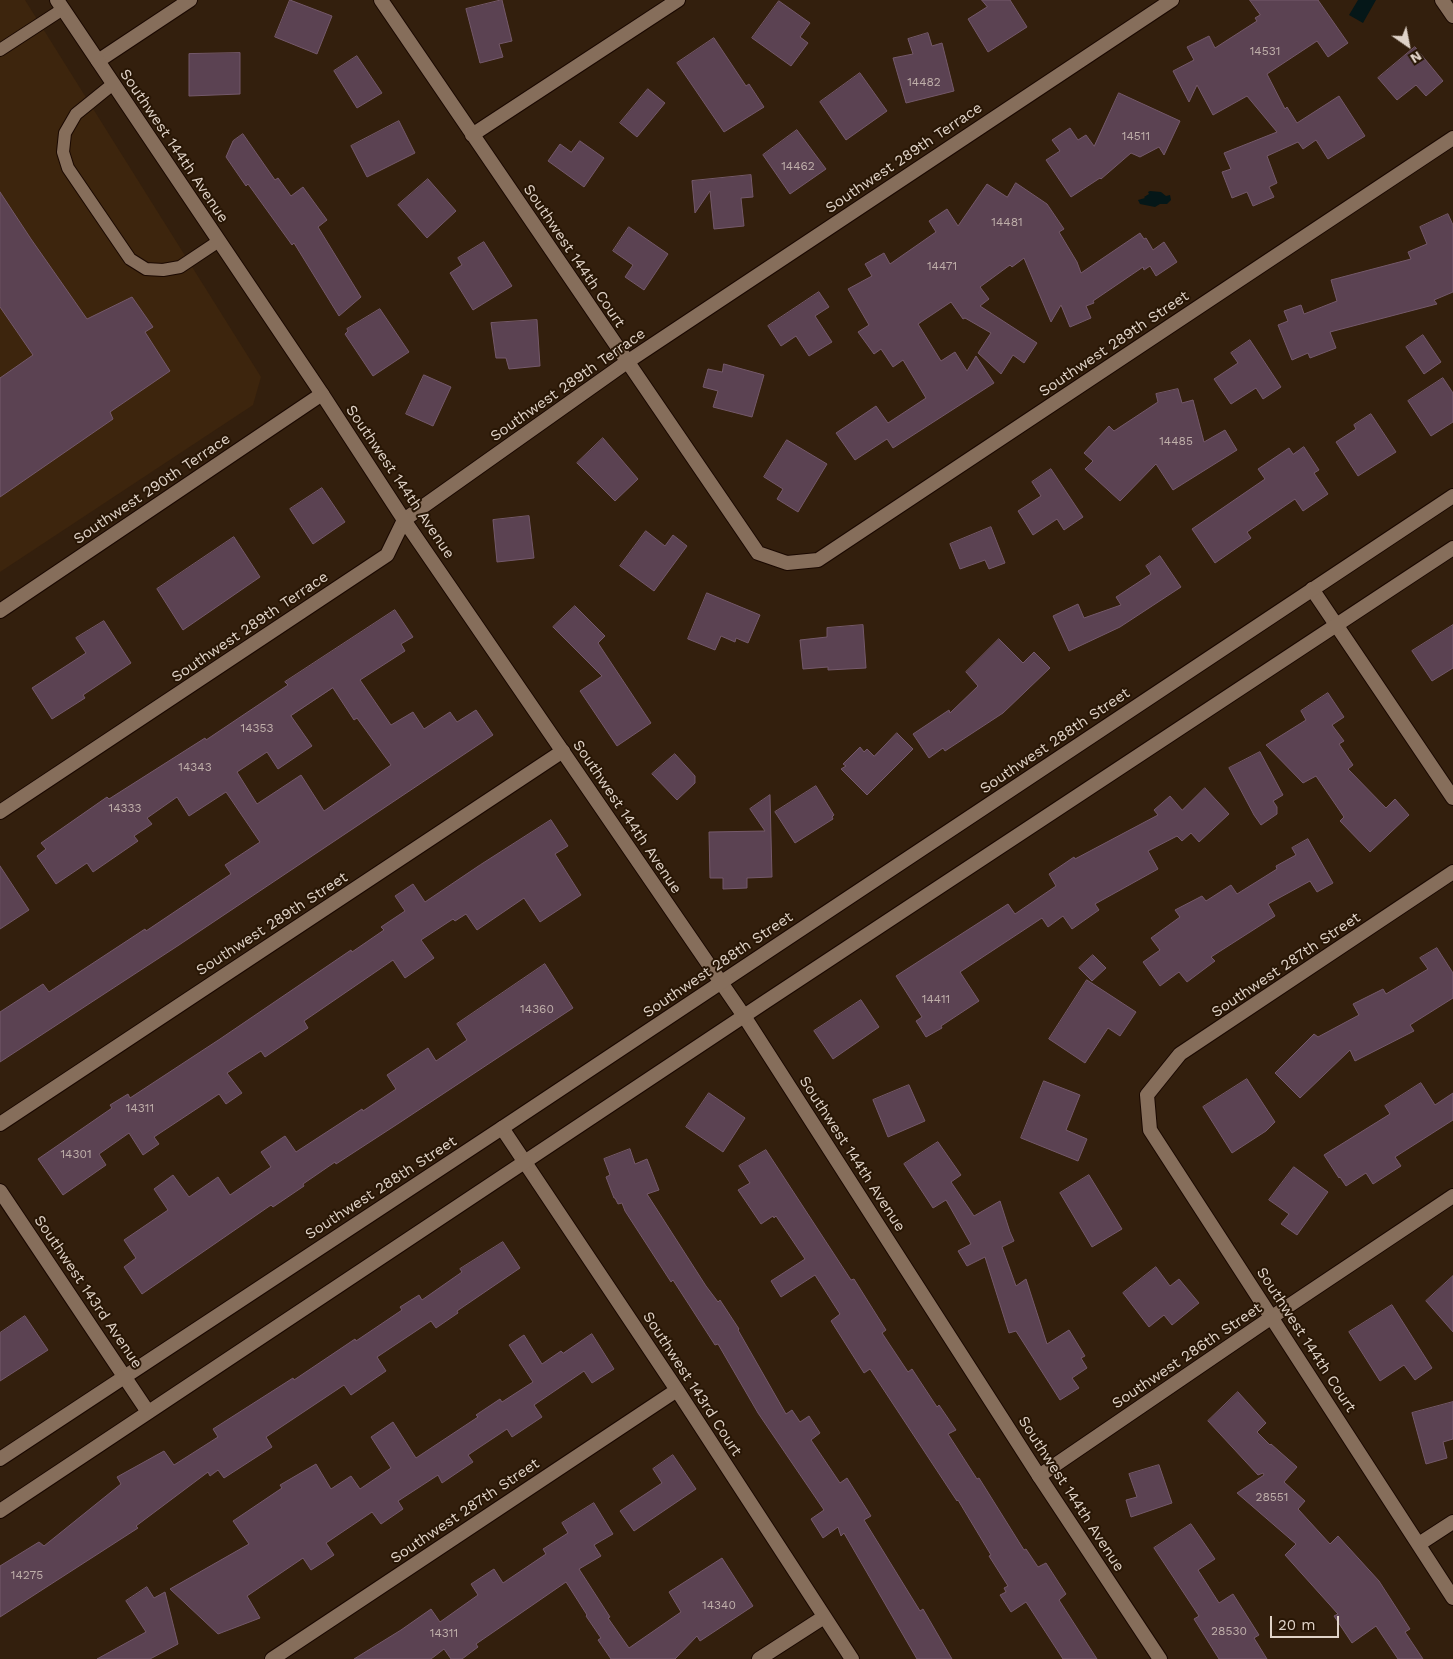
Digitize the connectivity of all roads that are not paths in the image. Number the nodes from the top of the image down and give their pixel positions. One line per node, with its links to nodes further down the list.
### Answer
1 (190, 0): 9 (street)
2 (381, 0): 11 (street, Southwest 144th Court)
3 (678, 0): 11 (street)
4 (1172, 0): 14 (street, Southwest 289th Terrace)
5 (1442, 0): 7 (street)
6 (60, 4): 8 (lane); 9 (street, Southwest 144th Avenue)
7 (1453, 16)
8 (0, 50)
9 (98, 61): 10 (street, Southwest 144th Avenue)
10 (113, 84): 13 (street, Southwest 144th Avenue); 13 (lane)
11 (472, 135): 14 (street, Southwest 144th Court)
12 (1453, 138): 19 (street, Southwest 289th Street)
13 (219, 242): 15 (street, Southwest 144th Avenue)
14 (627, 362): 17 (street, Southwest 289th Terrace); 19 (street, Southwest 144th Court)
15 (322, 394): 17 (street, Southwest 144th Avenue); 21 (street, Southwest 290th Terrace)
16 (1453, 496): 20 (street, Southwest 288th Street)
17 (404, 520): 23 (street, Southwest 144th Avenue); 25 (street, Southwest 289th Terrace)
18 (1453, 548): 22 (street)
19 (787, 563)
20 (1312, 589): 22 (street); 27 (street, Southwest 288th Street)
21 (0, 612)
22 (1337, 626): 24 (street); 28 (street)
23 (562, 752): 27 (street, Southwest 144th Avenue); 30 (street, Southwest 289th Street)
24 (1453, 798)
25 (0, 812)
26 (1453, 872): 29 (street, Southwest 287th Street)
27 (721, 982): 28 (street, Southwest 144th Avenue); 31 (street, Southwest 288th Street)
28 (744, 1016): 32 (street); 40 (street, Southwest 144th Avenue)
29 (1146, 1095): 35 (street, Southwest 144th Court)
30 (0, 1124)
31 (502, 1128): 32 (street, Southwest 143rd Court); 36 (street, Southwest 288th Street)
32 (526, 1162): 37 (street, Southwest 143rd Court); 38 (street)
33 (0, 1191): 36 (street, Southwest 143rd Avenue)
34 (1453, 1196): 35 (street, Southwest 286th Street)
35 (1272, 1317): 40 (street, Southwest 286th Street); 43 (street, Southwest 144th Court)
36 (124, 1376): 38 (street, Southwest 143rd Avenue); 39 (street, Southwest 288th Street)
37 (677, 1390): 45 (street, Southwest 143rd Court); 46 (street, Southwest 287th Street)
38 (148, 1412): 41 (street)
39 (0, 1459)
40 (1040, 1476): 49 (street, Southwest 144th Avenue)
41 (0, 1510)
42 (1453, 1522): 43 (street)
43 (1419, 1544): 44 (street, Southwest 144th Court)
44 (1453, 1598)
45 (824, 1617): 47 (street); 48 (street, Southwest 143rd Court)
46 (272, 1659)
47 (759, 1659)
48 (852, 1659)
49 (1160, 1659)

